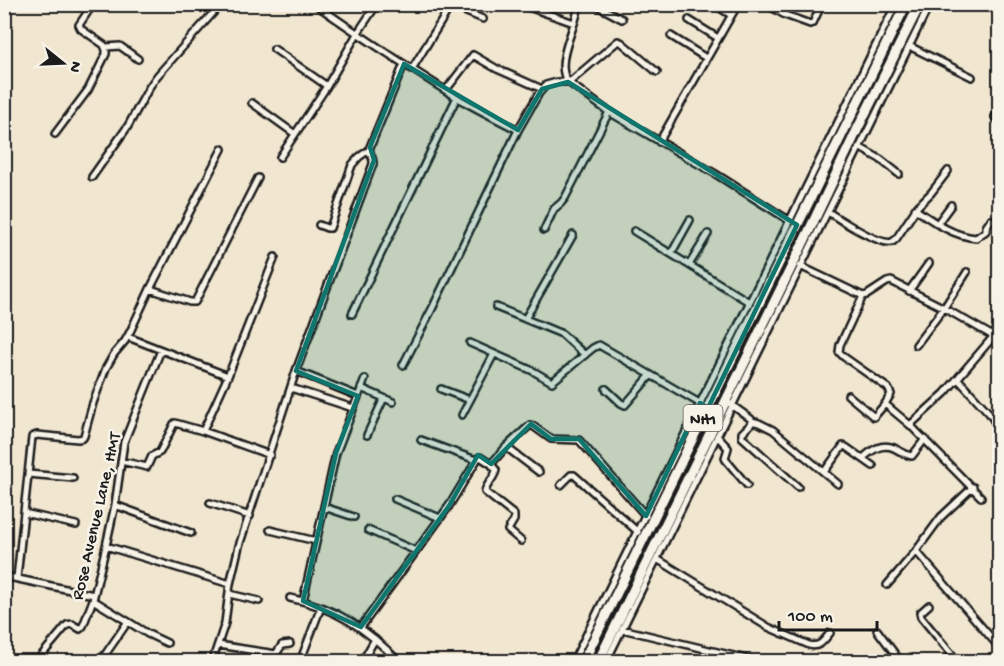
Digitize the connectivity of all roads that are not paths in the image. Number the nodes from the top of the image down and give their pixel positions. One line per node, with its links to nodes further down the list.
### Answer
1 (93, 4): 26 (street)
2 (221, 4): 53 (street)
3 (377, 4): 22 (street)
4 (520, 4): 20 (street)
5 (579, 4): 20 (street)
6 (594, 4): 18 (street)
7 (714, 4): 16 (street)
8 (738, 4): 16 (street)
9 (766, 4): 15 (street)
10 (896, 4): 21 (street)
11 (906, 4): 21 (highway, NH1)
12 (920, 4): 71 (highway, NH1)
13 (930, 4): 25 (street)
14 (316, 5): 22 (street)
15 (819, 10)
16 (731, 15): 24 (street)
17 (483, 18): 31 (street)
18 (622, 19)
19 (689, 20): 24 (street)
20 (574, 23): 34 (street)
21 (891, 25): 60 (highway, NH1)
22 (357, 34): 30 (street); 35 (street)
23 (671, 36): 28 (street)
24 (718, 38): 28 (street)
25 (909, 46): 33 (street); 47 (street)
26 (106, 47): 29 (street); 44 (street)
27 (274, 49): 35 (street)
28 (706, 58): 46 (street)
29 (138, 59)
30 (404, 64): 31 (street); 49 (street)
31 (412, 69): 37 (street)
32 (657, 72): 34 (street)
33 (972, 77)
34 (568, 82): 36 (street); 41 (street)
35 (327, 86): 45 (street)
36 (542, 89): 37 (street); 43 (street)
37 (446, 90): 38 (street)
38 (457, 97): 43 (street); 79 (street)
39 (252, 103): 45 (street)
40 (999, 110): 42 (street)
41 (609, 112): 46 (street); 63 (street)
42 (999, 123)
43 (518, 130): 89 (street)
44 (55, 134)
45 (295, 134): 50 (street)
46 (659, 142): 60 (street)
47 (859, 147): 52 (street); 57 (street)
48 (222, 150): 73 (street)
49 (369, 150): 62 (street); 90 (street)
50 (280, 157)
51 (948, 171): 56 (street)
52 (899, 174)
53 (92, 177)
54 (258, 178): 73 (street)
55 (951, 205): 61 (street)
56 (915, 209): 57 (street); 61 (street)
57 (828, 212): 71 (street)
58 (690, 220): 67 (street)
59 (991, 220): 61 (street)
60 (793, 223): 76 (street); 106 (highway, NH1)
61 (937, 224)
62 (319, 225)
63 (544, 230)
64 (634, 231): 67 (street)
65 (708, 234): 70 (street)
66 (573, 235): 80 (street)
67 (671, 254): 70 (street)
68 (275, 257): 92 (street)
69 (929, 263): 74 (street)
70 (689, 265): 76 (street)
71 (797, 265): 75 (street); 104 (highway, NH1)
72 (967, 272): 78 (street)
73 (150, 290): 81 (street)
74 (909, 291): 75 (street); 78 (street)
75 (863, 296): 105 (street)
76 (749, 302): 106 (street)
77 (496, 306): 80 (street)
78 (944, 308): 82 (street); 85 (street)
79 (352, 314)
80 (525, 319): 88 (street)
81 (128, 337): 86 (street); 127 (street)
82 (993, 337): 83 (street); 94 (street)
83 (999, 340)
84 (470, 343): 87 (street)
85 (916, 345)
86 (161, 350): 92 (street); 122 (street, Rose Avenue Lane, HMT)
87 (494, 354): 88 (street); 102 (street)
88 (585, 355): 91 (street)
89 (403, 365)
90 (296, 371): 95 (street); 100 (street)
91 (651, 375): 98 (street); 106 (street)
92 (228, 376): 112 (street)
93 (365, 379): 96 (street)
94 (958, 379): 110 (street); 111 (street)
95 (291, 388): 107 (street); 119 (street)
96 (361, 388): 100 (street); 101 (street)
97 (441, 389): 102 (street)
98 (606, 389)
99 (848, 395): 105 (street)
100 (358, 396): 107 (street)
101 (384, 398): 103 (street); 113 (street)
102 (470, 400): 108 (street)
103 (393, 402)
104 (729, 402): 109 (street); 115 (street); 155 (highway, NH1)
105 (885, 404): 110 (street)
106 (704, 406): 114 (highway, NH1)
107 (353, 408): 138 (street)
108 (462, 415)
109 (752, 422): 126 (street); 132 (street)
110 (910, 425): 116 (street)
111 (999, 430)
112 (204, 431): 119 (street); 122 (street)
113 (367, 435)
114 (689, 436): 141 (street); 154 (highway, NH1)
115 (717, 436): 131 (street); 155 (street)
116 (925, 439): 120 (street); 133 (street)
117 (421, 440): 121 (street)
118 (506, 447): 123 (street); 125 (street); 141 (street)
119 (270, 455): 140 (street)
120 (863, 458): 124 (street); 126 (street)
121 (476, 460): 123 (street); 143 (street)
122 (121, 461): 137 (street, Rose Avenue Lane, HMT)
123 (491, 464): 150 (street)
124 (873, 466)
125 (540, 472)
126 (824, 472): 129 (street)
127 (28, 474): 128 (street); 139 (street)
128 (74, 478)
129 (838, 484)
130 (561, 485): 147 (street)
131 (747, 485)
132 (798, 487)
133 (973, 487): 134 (street); 152 (street)
134 (981, 496)
135 (395, 499): 143 (street)
136 (210, 503): 140 (street)
137 (115, 505): 148 (street); 151 (street, Rose Avenue Lane, HMT)
138 (324, 507): 142 (street); 149 (street)
139 (24, 513): 144 (street); 157 (street)
140 (250, 516): 158 (street)
141 (646, 516): 147 (street)
142 (354, 518)
143 (440, 518): 153 (street)
144 (76, 525)
145 (270, 530): 149 (street)
146 (368, 530): 153 (street)
147 (638, 532): 187 (street)
148 (191, 533)
149 (316, 541): 163 (street)
150 (521, 541)
151 (106, 546): 158 (street); 161 (street, Rose Avenue Lane, HMT)
152 (916, 550): 159 (street); 177 (street)
153 (416, 551): 170 (street)
154 (636, 555): 155 (highway); 188 (highway, NH1)
155 (652, 560): 171 (street); 173 (street); 189 (highway, NH1)
156 (4, 576): 157 (street)
157 (16, 578): 161 (street)
158 (230, 584): 160 (street)
159 (887, 585)
160 (229, 594): 164 (street); 178 (street)
161 (93, 598): 169 (street); 180 (street, Rose Avenue Lane, HMT)
162 (290, 598): 163 (street)
163 (303, 600): 167 (street)
164 (259, 601)
165 (5, 604): 168 (street)
166 (929, 605): 193 (street)
167 (321, 607): 170 (street); 184 (street)
168 (4, 610)
169 (127, 623): 175 (street); 181 (street)
170 (361, 627): 174 (street)
171 (622, 629): 190 (street); 191 (street)
172 (877, 630): 192 (street)
173 (830, 633)
174 (375, 639): 185 (street); 186 (street)
175 (167, 643)
176 (290, 644): 179 (street)
177 (998, 644)
178 (218, 645): 179 (street); 182 (street)
179 (268, 653): 183 (street)
180 (36, 662)
181 (100, 662)
182 (212, 662)
183 (266, 662)
184 (300, 662)
185 (362, 662)
186 (399, 662)
187 (573, 662)
188 (583, 662)
189 (598, 662)
190 (606, 662)
191 (759, 662)
192 (901, 662)
193 (958, 662)

